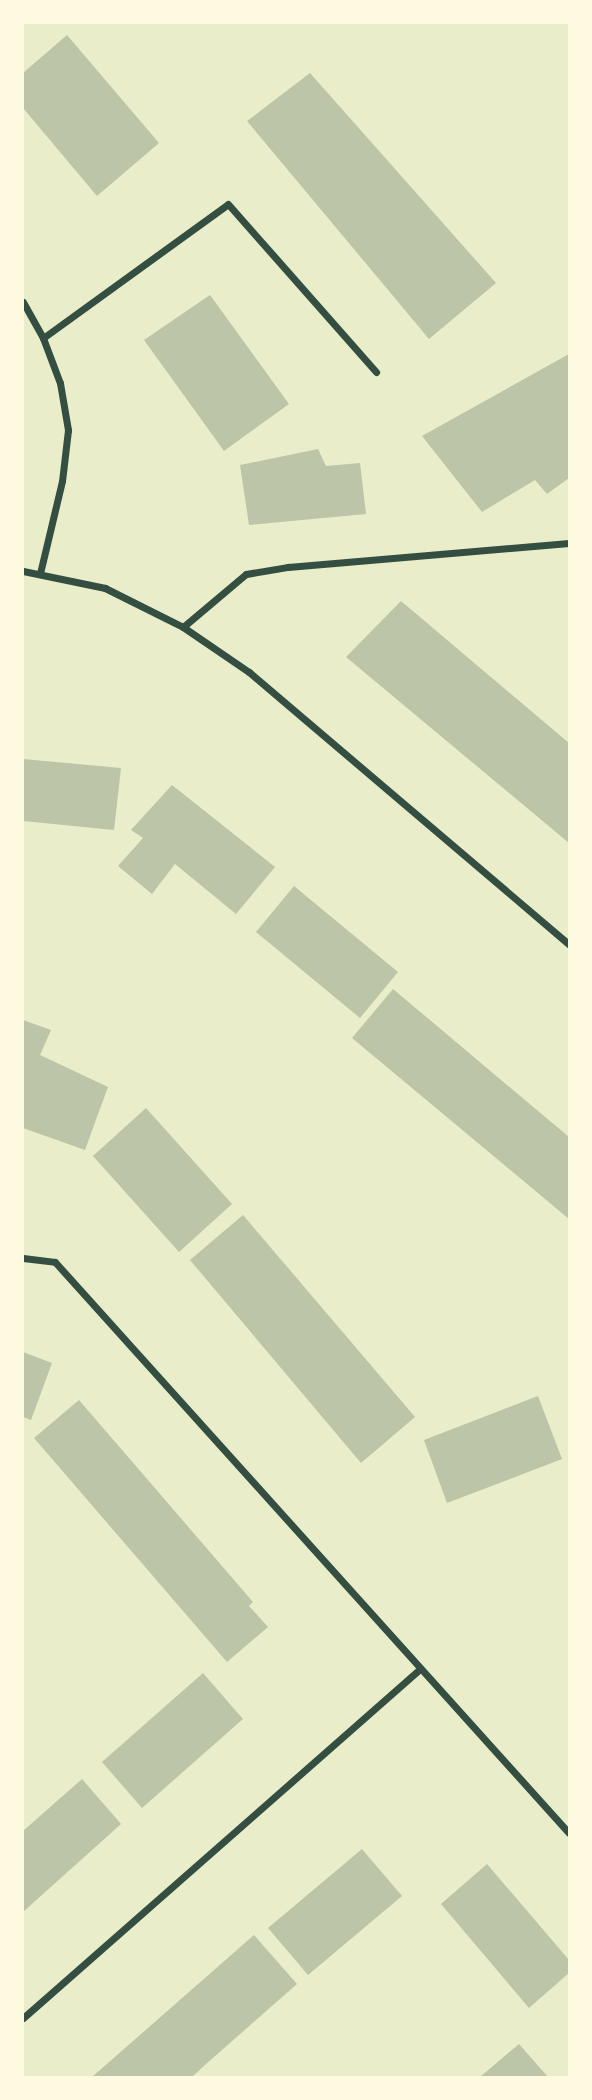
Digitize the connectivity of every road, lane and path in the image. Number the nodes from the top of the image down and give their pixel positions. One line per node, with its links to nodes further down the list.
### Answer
1 (23, 302): 2 (street)
2 (43, 338): 3 (street); 6 (street)
3 (376, 372)
4 (569, 543): 7 (street)
5 (23, 571): 6 (street)
6 (40, 573): 7 (street)
7 (184, 627): 8 (street)
8 (569, 944)
9 (23, 1258): 10 (street)
10 (420, 1669): 11 (street); 12 (street)
11 (569, 1833)
12 (23, 2018)

